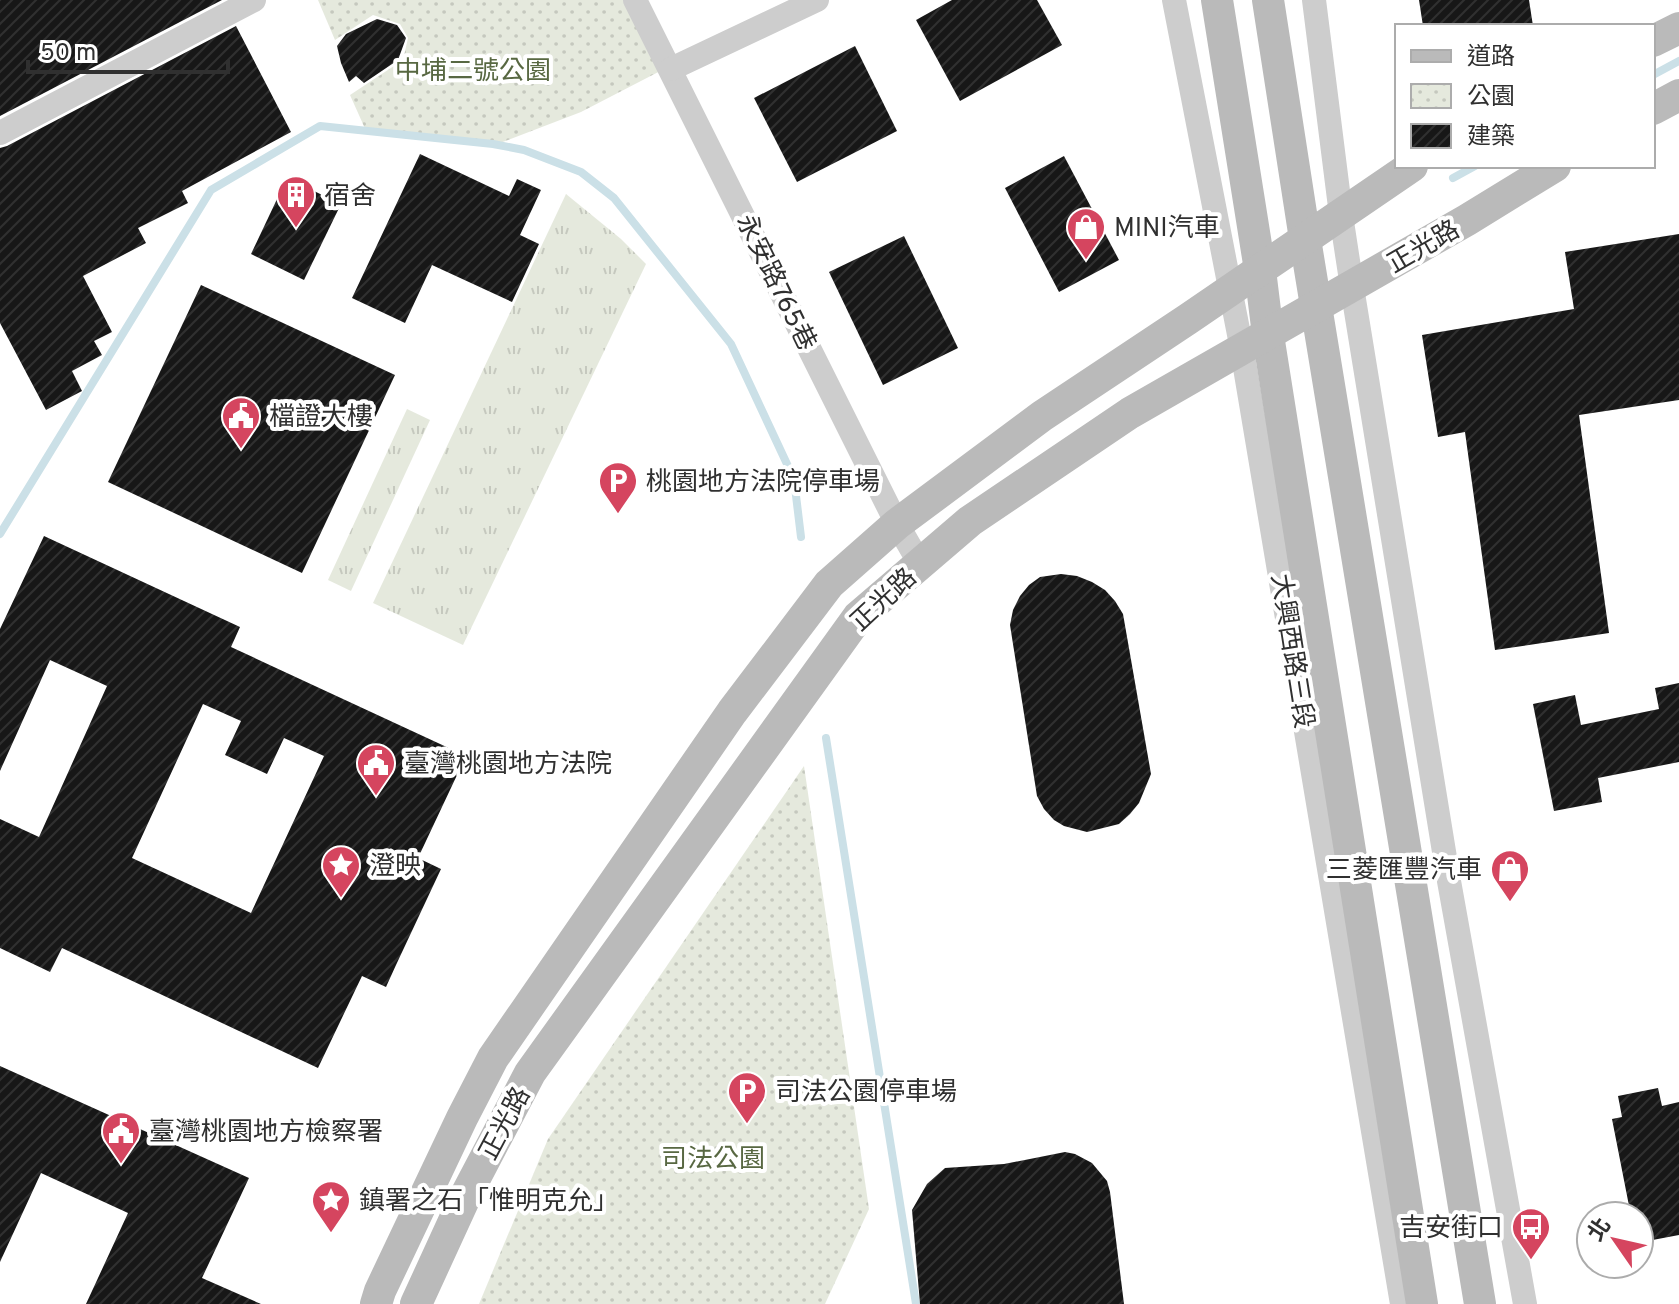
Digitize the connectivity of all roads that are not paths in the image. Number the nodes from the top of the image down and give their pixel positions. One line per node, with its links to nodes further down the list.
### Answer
1 (254, 0): 13 (street)
2 (635, 0): 10 (street, 永安路765巷)
3 (817, 0): 10 (street)
4 (1174, 0): 20 (street, 大興西路三段)
5 (1217, 0): 18 (street, 大興西路三段)
6 (1268, 0): 17 (street)
7 (1314, 0): 16 (street)
8 (1679, 28): 9 (street)
9 (1655, 40)
10 (671, 69): 23 (street, 永安路765巷)
11 (1679, 95): 12 (street)
12 (1655, 108)
13 (0, 133)
14 (1409, 168): 16 (street, 正光路)
15 (1552, 168): 19 (street, 正光路)
16 (1341, 215): 17 (street, 正光路); 19 (street)
17 (1305, 239): 18 (street, 正光路); 21 (street)
18 (1260, 270): 20 (street, 正光路); 22 (street, 大興西路三段)
19 (1352, 287): 21 (street, 正光路); 32 (street)
20 (1231, 290): 22 (street, 大興西路三段); 23 (street, 正光路)
21 (1317, 307): 22 (street, 正光路); 31 (street)
22 (1255, 343): 24 (street, 正光路); 29 (street, 大興西路三段); 30 (street, 大興西路三段)
23 (897, 524): 24 (street, 永安路765巷); 25 (street, 正光路)
24 (920, 564): 26 (street, 正光路)
25 (424, 1197): 26 (street); 27 (street, 正光路)
26 (458, 1212): 28 (street, 正光路)
27 (376, 1304)
28 (416, 1304)
29 (1402, 1304)
30 (1422, 1304)
31 (1480, 1304)
32 (1525, 1304)

